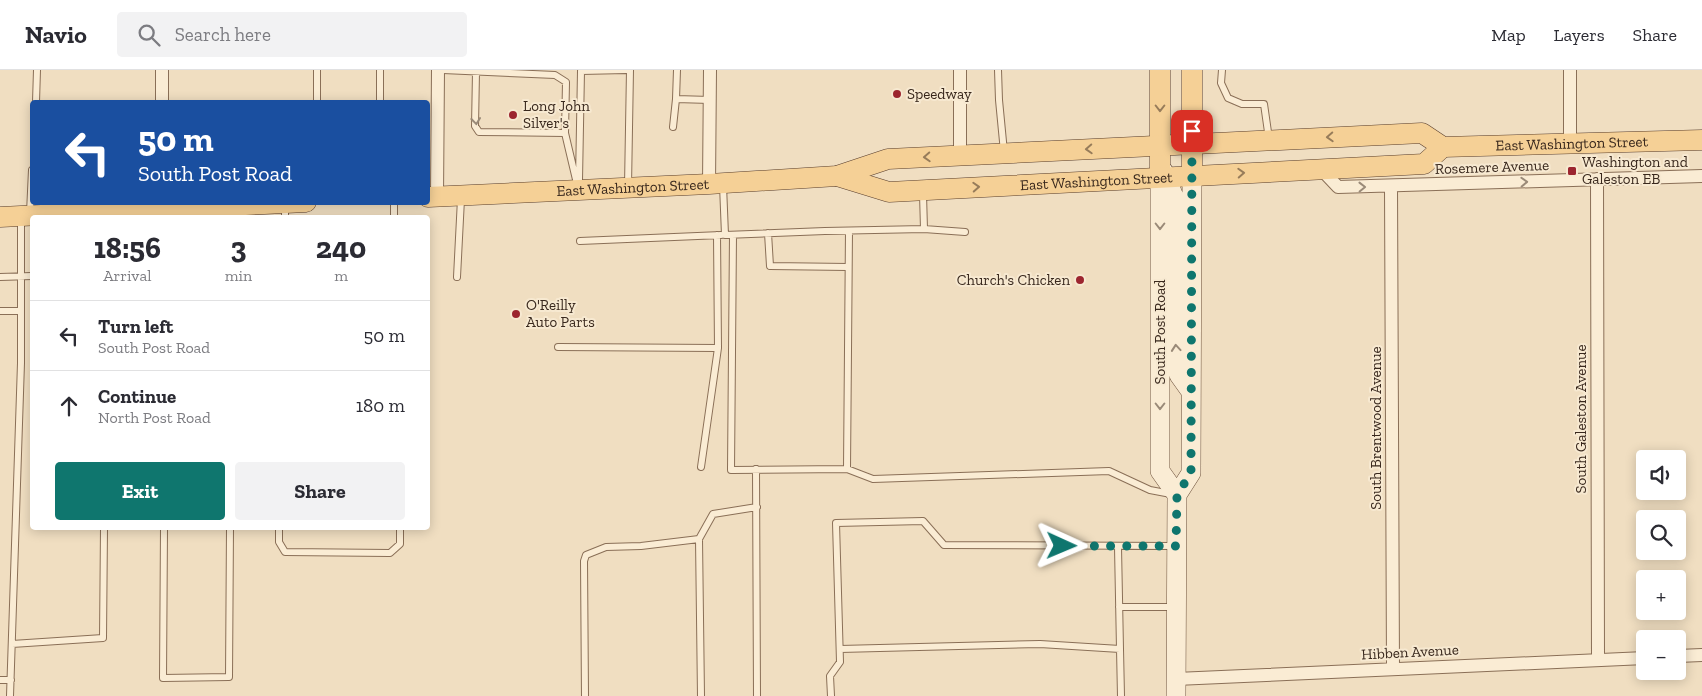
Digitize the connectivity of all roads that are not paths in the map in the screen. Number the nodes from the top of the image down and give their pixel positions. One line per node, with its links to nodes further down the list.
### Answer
1 (37, 70): 19 (lane)
2 (162, 70): 20 (street)
3 (317, 70): 21 (lane)
4 (380, 70): 22 (lane)
5 (438, 70): 45 (street)
6 (443, 70): 17 (lane)
7 (626, 70): 42 (lane)
8 (630, 70): 41 (lane)
9 (677, 70): 18 (lane)
10 (710, 70): 23 (street)
11 (960, 70): 31 (street)
12 (998, 70): 30 (lane)
13 (1160, 70): 33 (main road, one-way to 33)
14 (1192, 70): 32 (main road)
15 (1222, 70): 26 (lane)
16 (1570, 70): 28 (street)
17 (476, 72): 25 (lane); 25 (lane, one-way to 25)
18 (676, 99): 23 (lane); 24 (lane)
19 (36, 100)
20 (162, 100)
21 (317, 100)
22 (380, 100)
23 (710, 100): 38 (street)
24 (673, 127)
25 (565, 133): 42 (lane)
26 (1269, 140): 29 (main road, East Washington Street, one-way to 26); 32 (main road, East Washington Street)
27 (1702, 140): 28 (main road, East Washington Street)
28 (1570, 143): 29 (main road, East Washington Street)
29 (1443, 147): 34 (main road, East Washington Street)
30 (1004, 153): 31 (main road, East Washington Street); 33 (main road, East Washington Street, one-way to 30)
31 (960, 155): 35 (main road, East Washington Street, one-way to 35)
32 (1192, 160): 33 (main road, East Washington Street); 33 (main road, East Washington Street); 34 (main road, East Washington Street, one-way to 34); 70 (main road, South Post Road)
33 (1161, 166): 43 (main road, East Washington Street, one-way to 33); 70 (main road, one-way to 33); 74 (main road, South Post Road, one-way to 74)
34 (1321, 169): 40 (street, Rosemere Avenue, one-way to 40)
35 (837, 176): 38 (main road, East Washington Street); 43 (main road, East Washington Street)
36 (1702, 176): 37 (street, Rosemere Avenue)
37 (1597, 179): 40 (street, Rosemere Avenue, one-way to 37); 92 (street, South Galeston Avenue)
38 (716, 183): 41 (main road, East Washington Street); 57 (lane)
39 (30, 186): 51 (lane)
40 (1392, 187): 93 (street, South Brentwood Avenue)
41 (628, 188): 42 (main road, East Washington Street)
42 (579, 190): 44 (main road, East Washington Street)
43 (922, 190): 53 (lane)
44 (462, 195): 45 (main road, East Washington Street); 65 (lane)
45 (432, 196)
46 (298, 205): 48 (main road)
47 (160, 206): 48 (main road); 49 (main road)
48 (285, 210)
49 (50, 215)
50 (0, 217): 51 (main road)
51 (26, 217): 52 (main road); 62 (lane)
52 (30, 217)
53 (924, 229): 54 (lane); 55 (lane)
54 (848, 231): 56 (lane); 61 (lane)
55 (965, 232)
56 (768, 233): 58 (lane); 61 (lane)
57 (725, 235): 58 (lane); 59 (lane)
58 (733, 235): 73 (lane)
59 (717, 236): 60 (lane); 69 (lane)
60 (580, 240)
61 (848, 268): 72 (lane)
62 (21, 276): 63 (lane); 64 (lane); 67 (lane)
63 (30, 276)
64 (0, 277)
65 (457, 277)
66 (0, 311): 67 (lane)
67 (21, 311): 86 (lane)
68 (558, 346): 69 (lane)
69 (718, 348): 71 (lane)
70 (1191, 392): 74 (main road, South Post Road)
71 (701, 467)
72 (847, 469): 73 (lane); 74 (lane)
73 (756, 470): 75 (lane)
74 (1177, 495): 82 (main road)
75 (757, 507): 81 (lane); 100 (lane)
76 (104, 530): 86 (lane)
77 (164, 530): 78 (lane)
78 (230, 530)
79 (279, 530): 80 (lane)
80 (400, 530)
81 (699, 539): 98 (lane); 99 (lane)
82 (1176, 546): 83 (lane); 85 (main road)
83 (1118, 547): 84 (lane); 87 (lane)
84 (1120, 607): 85 (lane); 88 (lane)
85 (1176, 607): 96 (main road)
86 (12, 644): 95 (lane)
87 (840, 649): 88 (lane); 101 (lane)
88 (1120, 649): 102 (lane)
89 (1702, 655): 90 (street)
90 (1686, 656)
91 (1636, 658): 92 (street, Hibben Avenue)
92 (1598, 660): 93 (street, Hibben Avenue)
93 (1393, 669): 96 (street, Hibben Avenue)
94 (0, 680): 95 (lane)
95 (11, 680): 97 (lane)
96 (1176, 688)
97 (10, 696)
98 (585, 696)
99 (701, 696)
100 (758, 696)
101 (830, 696)
102 (1121, 696)

